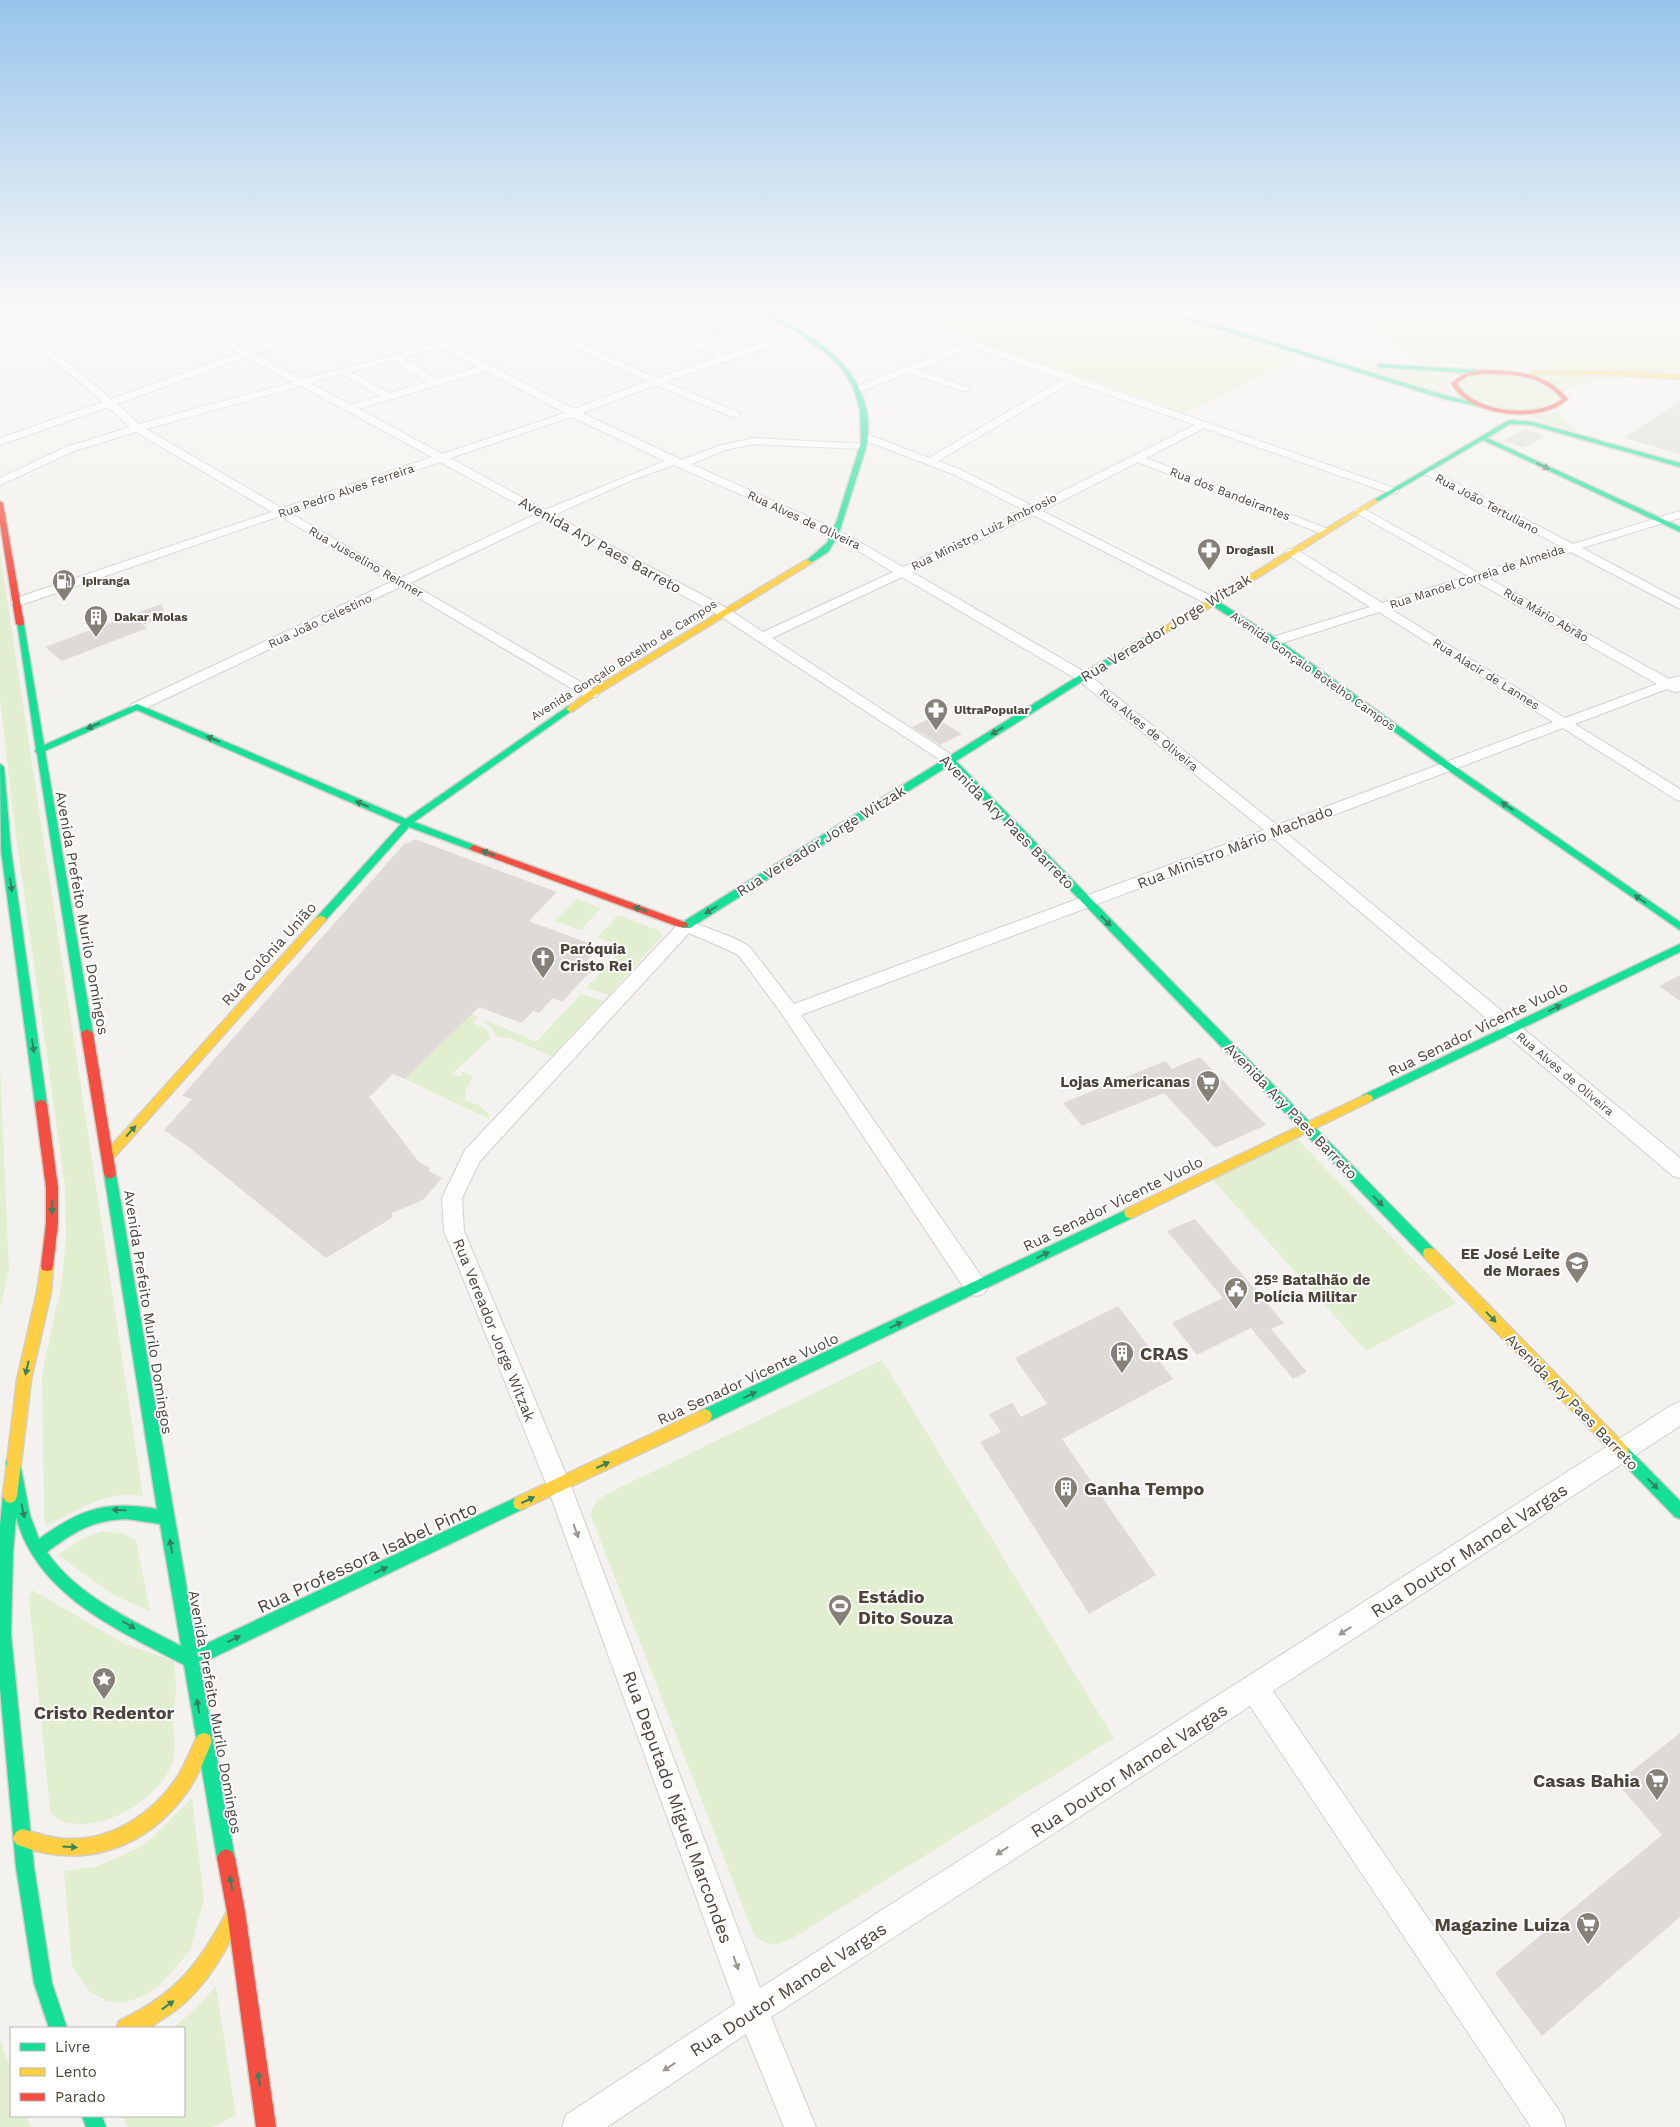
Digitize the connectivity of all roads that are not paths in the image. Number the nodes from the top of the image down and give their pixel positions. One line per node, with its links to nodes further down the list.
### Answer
1 (100, 407): 22 (street)
2 (116, 407): 19 (street, Rua Juscelino Reinner)
3 (213, 407): 19 (street)
4 (562, 407): 14 (street, Rua Alves de Oliveira)
5 (588, 407): 14 (street, Rua Pedro Alves Ferreira)
6 (718, 407): 15 (street)
7 (860, 407): 21 (street, Avenida Gonçalo Botelho de Campos)
8 (1022, 407): 26 (street)
9 (1154, 407): 18 (street)
10 (1486, 407): 16 (street)
11 (1489, 407): 12 (street)
12 (1557, 407)
13 (350, 408): 24 (street, Avenida Ary Paes Barreto)
14 (573, 413): 24 (street, Rua Pedro Alves Ferreira); 27 (street, Rua Alves de Oliveira)
15 (736, 415)
16 (1509, 422): 20 (street, Rua Vereador Jorge Witzak); 23 (street)
17 (1578, 424): 23 (street)
18 (1203, 425): 25 (street, Rua Ministro Luiz Ambrosio); 31 (street)
19 (137, 428): 30 (street); 36 (street, Rua Juscelino Reinner)
20 (1483, 438): 29 (street, Rua Vereador Jorge Witzak); 39 (street, one-way to 39)
21 (864, 441): 26 (street, Avenida Gonçalo Botelho Campos); 27 (street, Rua João Celestino); 42 (street, Avenida Gonçalo Botelho de Campos)
22 (0, 442)
23 (1643, 455): 28 (street)
24 (440, 458): 36 (street, Rua Pedro Alves Ferreira); 37 (street, Avenida Ary Paes Barreto)
25 (1136, 458): 34 (street, Rua Ministro Luiz Ambrosio); 41 (street, Rua dos Bandeirantes)
26 (931, 461): 34 (street, Avenida Gonçalo Botelho Campos)
27 (678, 462): 37 (street, Rua João Celestino); 42 (street, Rua Alves de Oliveira)
28 (1680, 465)
29 (1427, 472): 31 (street, Rua Vereador Jorge Witzak); 43 (street, Rua João Tertuliano)
30 (0, 481): 32 (street)
31 (1393, 491): 35 (street, Rua Vereador Jorge Witzak)
32 (0, 494)
33 (0, 503): 48 (street, Avenida Prefeito Murilo Domingos)
34 (1034, 510): 45 (street, Rua Ministro Luiz Ambrosio); 49 (street, Avenida Gonçalo Botelho Campos)
35 (1360, 511): 41 (street, Rua Vereador Jorge Witzak); 46 (street, Rua Mário Abrão)
36 (281, 513): 47 (street, Rua Juscelino Reinner); 48 (street, Rua Pedro Alves Ferreira)
37 (546, 514): 47 (street, Rua João Celestino); 52 (street, Avenida Ary Paes Barreto)
38 (1680, 514): 39 (street, Rua Manoel Correia de Almeida)
39 (1659, 520): 40 (street); 43 (street, Rua Manoel Correia de Almeida)
40 (1680, 530)
41 (1324, 531): 44 (street, Rua Vereador Jorge Witzak)
42 (836, 532): 45 (street, Rua Alves de Oliveira); 52 (street, Avenida Gonçalo Botelho de Campos)
43 (1569, 548): 46 (street, Rua Manoel Correia de Almeida); 50 (street, Rua João Tertuliano)
44 (1292, 552): 49 (street, Rua Vereador Jorge Witzak); 51 (street, Rua Alacir de Lannes)
45 (904, 571): 53 (street, Rua Ministro Luiz Ambrosio); 55 (street, Rua Alves de Oliveira)
46 (1478, 576): 51 (street, Rua Manoel Correia de Almeida); 56 (street, Rua Mário Abrão)
47 (402, 582): 57 (street, Rua Juscelino Reinner); 58 (street, Rua João Celestino)
48 (17, 602): 60 (street, Avenida Prefeito Murilo Domingos)
49 (1213, 602): 54 (street, Avenida Gonçalo Botelho Campos); 55 (street, Rua Vereador Jorge Witzak)
50 (1680, 605)
51 (1381, 608): 54 (street, Rua Manoel Correia de Almeida); 59 (street, Rua Alacir de Lannes)
52 (725, 613): 53 (street, Avenida Ary Paes Barreto); 57 (street, Avenida Gonçalo Botelho de Campos)
53 (764, 637): 61 (street, Avenida Ary Paes Barreto)
54 (1274, 641): 62 (street, Avenida Gonçalo Botelho Campos)
55 (1082, 677): 61 (street, Rua Vereador Jorge Witzak, one-way to 61); 66 (street, Rua Alves de Oliveira)
56 (1676, 685): 59 (street, Rua Ministro Mário Machado)
57 (591, 694): 65 (street, Avenida Gonçalo Botelho de Campos)
58 (137, 707): 60 (street, Rua João Celestino, one-way to 60); 65 (street, one-way to 58)
59 (1564, 723): 62 (street, Rua Ministro Mário Machado); 64 (street, Rua Alacir de Lannes)
60 (39, 750): 76 (street, Avenida Prefeito Murilo Domingos)
61 (950, 760): 67 (street, Avenida Ary Paes Barreto); 68 (street, Rua Vereador Jorge Witzak, one-way to 68)
62 (1448, 766): 66 (street, Rua Ministro Mário Machado); 69 (street, Avenida Gonçalo Botelho Campos, one-way to 62)
63 (0, 767): 81 (street, one-way to 81)
64 (1680, 796)
65 (407, 823): 68 (street, one-way to 65); 73 (street, Rua Colônia União)
66 (1276, 832): 67 (street, Rua Ministro Mário Machado); 72 (street, Rua Alves de Oliveira)
67 (1089, 902): 71 (street, Rua Ministro Mário Machado); 75 (street, Avenida Ary Paes Barreto, one-way to 75)
68 (686, 926): 71 (street); 82 (street, Rua Vereador Jorge Witzak)
69 (1680, 927)
70 (1680, 948): 72 (street, Rua Senador Vicente Vuolo, one-way to 70)
71 (790, 1012): 78 (street)
72 (1511, 1030): 75 (street, Rua Senador Vicente Vuolo); 77 (street, Rua Alves de Oliveira)
73 (154, 1105): 74 (street, Rua Colônia União); 76 (street, Rua Colônia União, one-way to 73)
74 (130, 1116)
75 (1307, 1128): 78 (street, Rua Senador Vicente Vuolo, one-way to 75); 80 (street, Avenida Ary Paes Barreto, one-way to 80)
76 (108, 1157): 84 (street, Avenida Prefeito Murilo Domingos)
77 (1680, 1170)
78 (976, 1288): 82 (street, Rua Senador Vicente Vuolo, one-way to 78)
79 (1680, 1413): 80 (street, Rua Doutor Manoel Vargas)
80 (1621, 1452): 83 (street, Avenida Ary Paes Barreto, one-way to 83); 87 (street, Rua Doutor Manoel Vargas, one-way to 87)
81 (13, 1463): 85 (street, one-way to 85); 89 (street)
82 (559, 1486): 86 (street, Rua Professora Isabel Pinto, one-way to 82); 91 (street, Rua Deputado Miguel Marcondes, one-way to 91)
83 (1680, 1512)
84 (166, 1518): 85 (street, one-way to 85); 86 (street, Avenida Prefeito Murilo Domingos, one-way to 84)
85 (37, 1550): 86 (street, one-way to 86)
86 (190, 1660): 88 (street, Avenida Prefeito Murilo Domingos, one-way to 86)
87 (1255, 1689): 91 (street, Rua Doutor Manoel Vargas, one-way to 91); 97 (street)
88 (204, 1741): 89 (street, one-way to 88); 90 (street, Avenida Prefeito Murilo Domingos, one-way to 88)
89 (22, 1838): 92 (street)
90 (236, 1912): 93 (street, one-way to 90); 94 (street, Avenida Prefeito Murilo Domingos, one-way to 90)
91 (753, 2011): 95 (street, Rua Doutor Manoel Vargas, one-way to 95); 96 (street, Rua Deputado Miguel Marcondes)
92 (58, 2027)
93 (128, 2027)
94 (266, 2127)
95 (578, 2127)
96 (800, 2127)
97 (1550, 2127)

